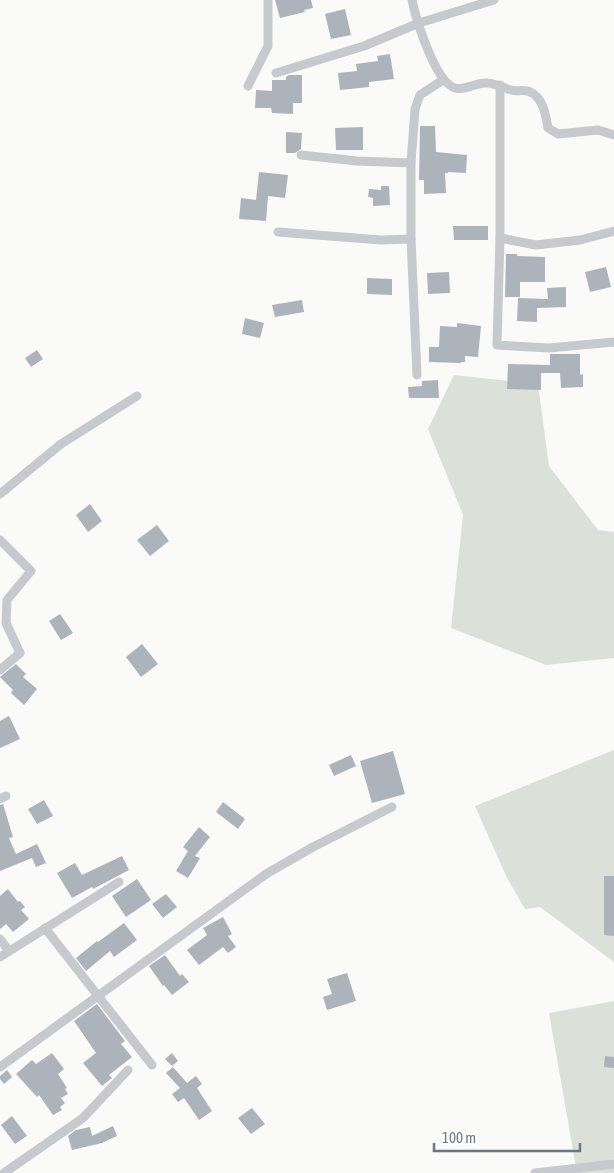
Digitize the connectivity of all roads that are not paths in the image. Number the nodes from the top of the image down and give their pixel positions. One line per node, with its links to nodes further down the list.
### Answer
1 (268, 0): 8 (street)
2 (412, 0): 4 (street)
3 (494, 0): 4 (street)
4 (419, 23): 5 (street); 6 (street)
5 (276, 73)
6 (443, 80): 7 (street); 11 (street)
7 (500, 85): 9 (street); 14 (street)
8 (248, 86)
9 (614, 135)
10 (301, 155): 11 (street)
11 (411, 163): 15 (street)
12 (614, 231): 14 (street)
13 (278, 232): 15 (street)
14 (500, 238): 16 (street)
15 (411, 239): 17 (street)
16 (614, 342)
17 (417, 375)
18 (137, 396): 19 (street)
19 (0, 494)
20 (0, 540): 21 (street)
21 (0, 670)
22 (392, 807): 28 (street)
23 (119, 882): 24 (street)
24 (45, 928): 26 (street); 28 (street)
25 (0, 939): 26 (street)
26 (9, 951): 27 (street)
27 (0, 957)
28 (98, 995): 29 (street); 30 (street)
29 (152, 1065)
30 (0, 1067)
31 (128, 1070): 33 (street)
32 (614, 1164): 34 (street)
33 (4, 1173)
34 (535, 1173)

